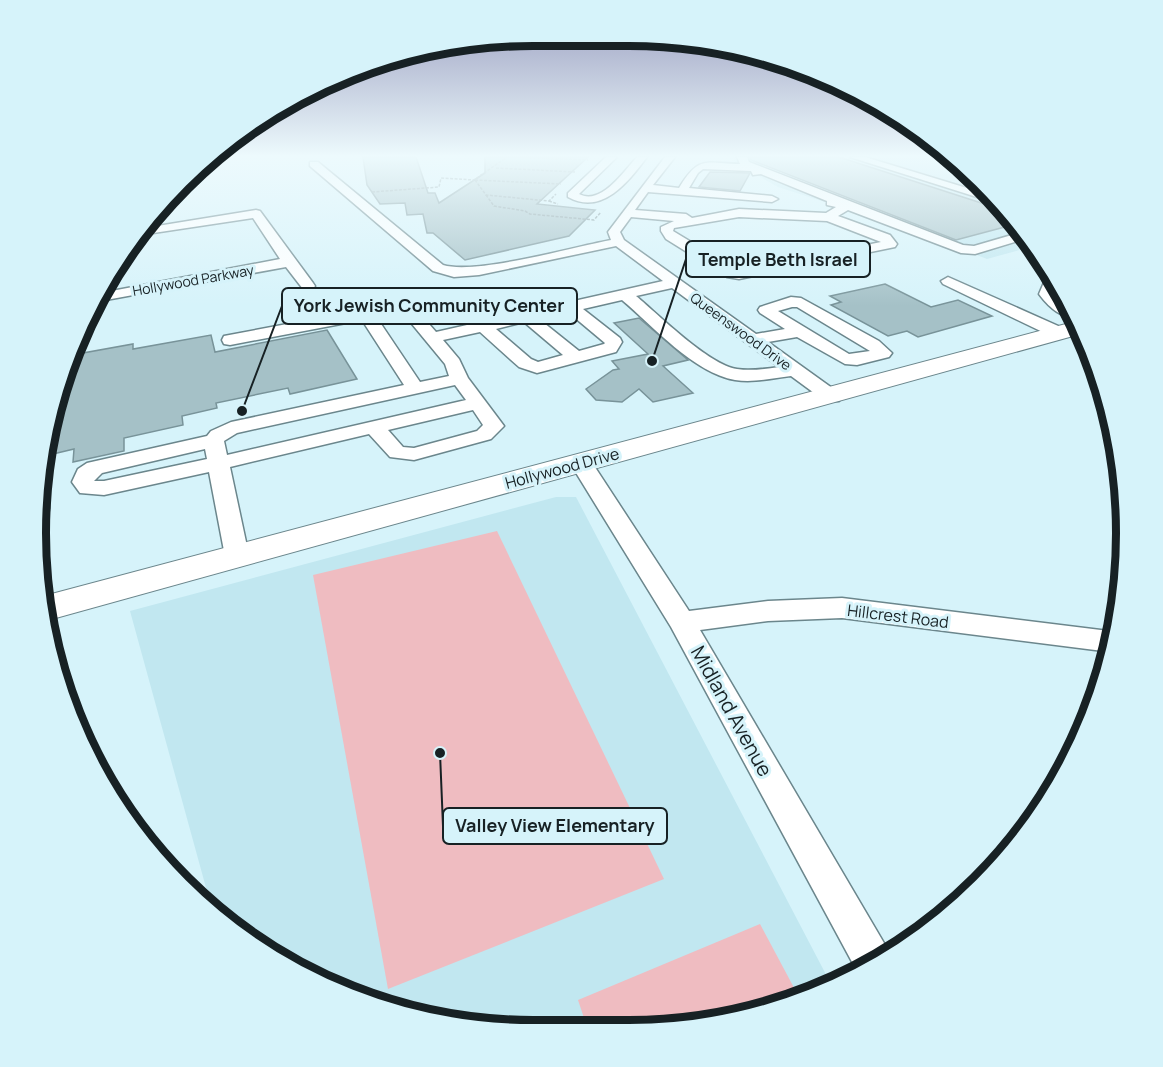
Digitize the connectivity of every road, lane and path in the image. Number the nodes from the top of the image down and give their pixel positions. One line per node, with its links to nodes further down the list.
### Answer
1 (364, 207): 12 (street)
2 (499, 207): 3 (path)
3 (598, 207)
4 (631, 207): 7 (street)
5 (844, 207): 8 (street)
6 (852, 207): 11 (street)
7 (626, 213): 9 (street); 12 (street)
8 (829, 217): 9 (street); 9 (street)
9 (701, 219)
10 (152, 230): 13 (street)
11 (1016, 238)
12 (618, 242): 15 (street, Queenswood Drive)
13 (289, 262): 16 (street); 19 (street, Hollywood Parkway)
14 (948, 281): 25 (street)
15 (676, 283): 18 (street); 29 (street, Queenswood Drive)
16 (308, 286)
17 (1049, 287): 21 (street)
18 (624, 294): 20 (street); 31 (street)
19 (109, 296)
20 (570, 306): 23 (street); 30 (street)
21 (1060, 307)
22 (366, 314): 27 (street); 28 (street); 33 (street)
23 (526, 316): 24 (street); 30 (street)
24 (483, 326): 27 (street); 30 (street)
25 (1070, 330): 34 (main road, Hollywood Drive)
26 (800, 332): 26 (street); 29 (street)
27 (432, 338): 32 (street)
28 (230, 340)
29 (751, 340): 31 (street, Queenswood Drive)
30 (576, 357)
31 (793, 370): 34 (street, Queenswood Drive)
32 (459, 379): 33 (street); 35 (street)
33 (416, 388): 37 (street)
34 (832, 398): 38 (main road, Hollywood Drive)
35 (478, 402): 36 (street); 36 (street)
36 (374, 427): 39 (street)
37 (214, 441): 39 (street); 39 (street)
38 (581, 463): 40 (main road, Hollywood Drive); 42 (street, Midland Avenue)
39 (219, 464): 40 (street)
40 (237, 556): 41 (main road, Hollywood Drive)
41 (53, 607)
42 (682, 622): 43 (street, Hillcrest Road); 44 (street, Midland Avenue)
43 (1104, 641)
44 (871, 956)

